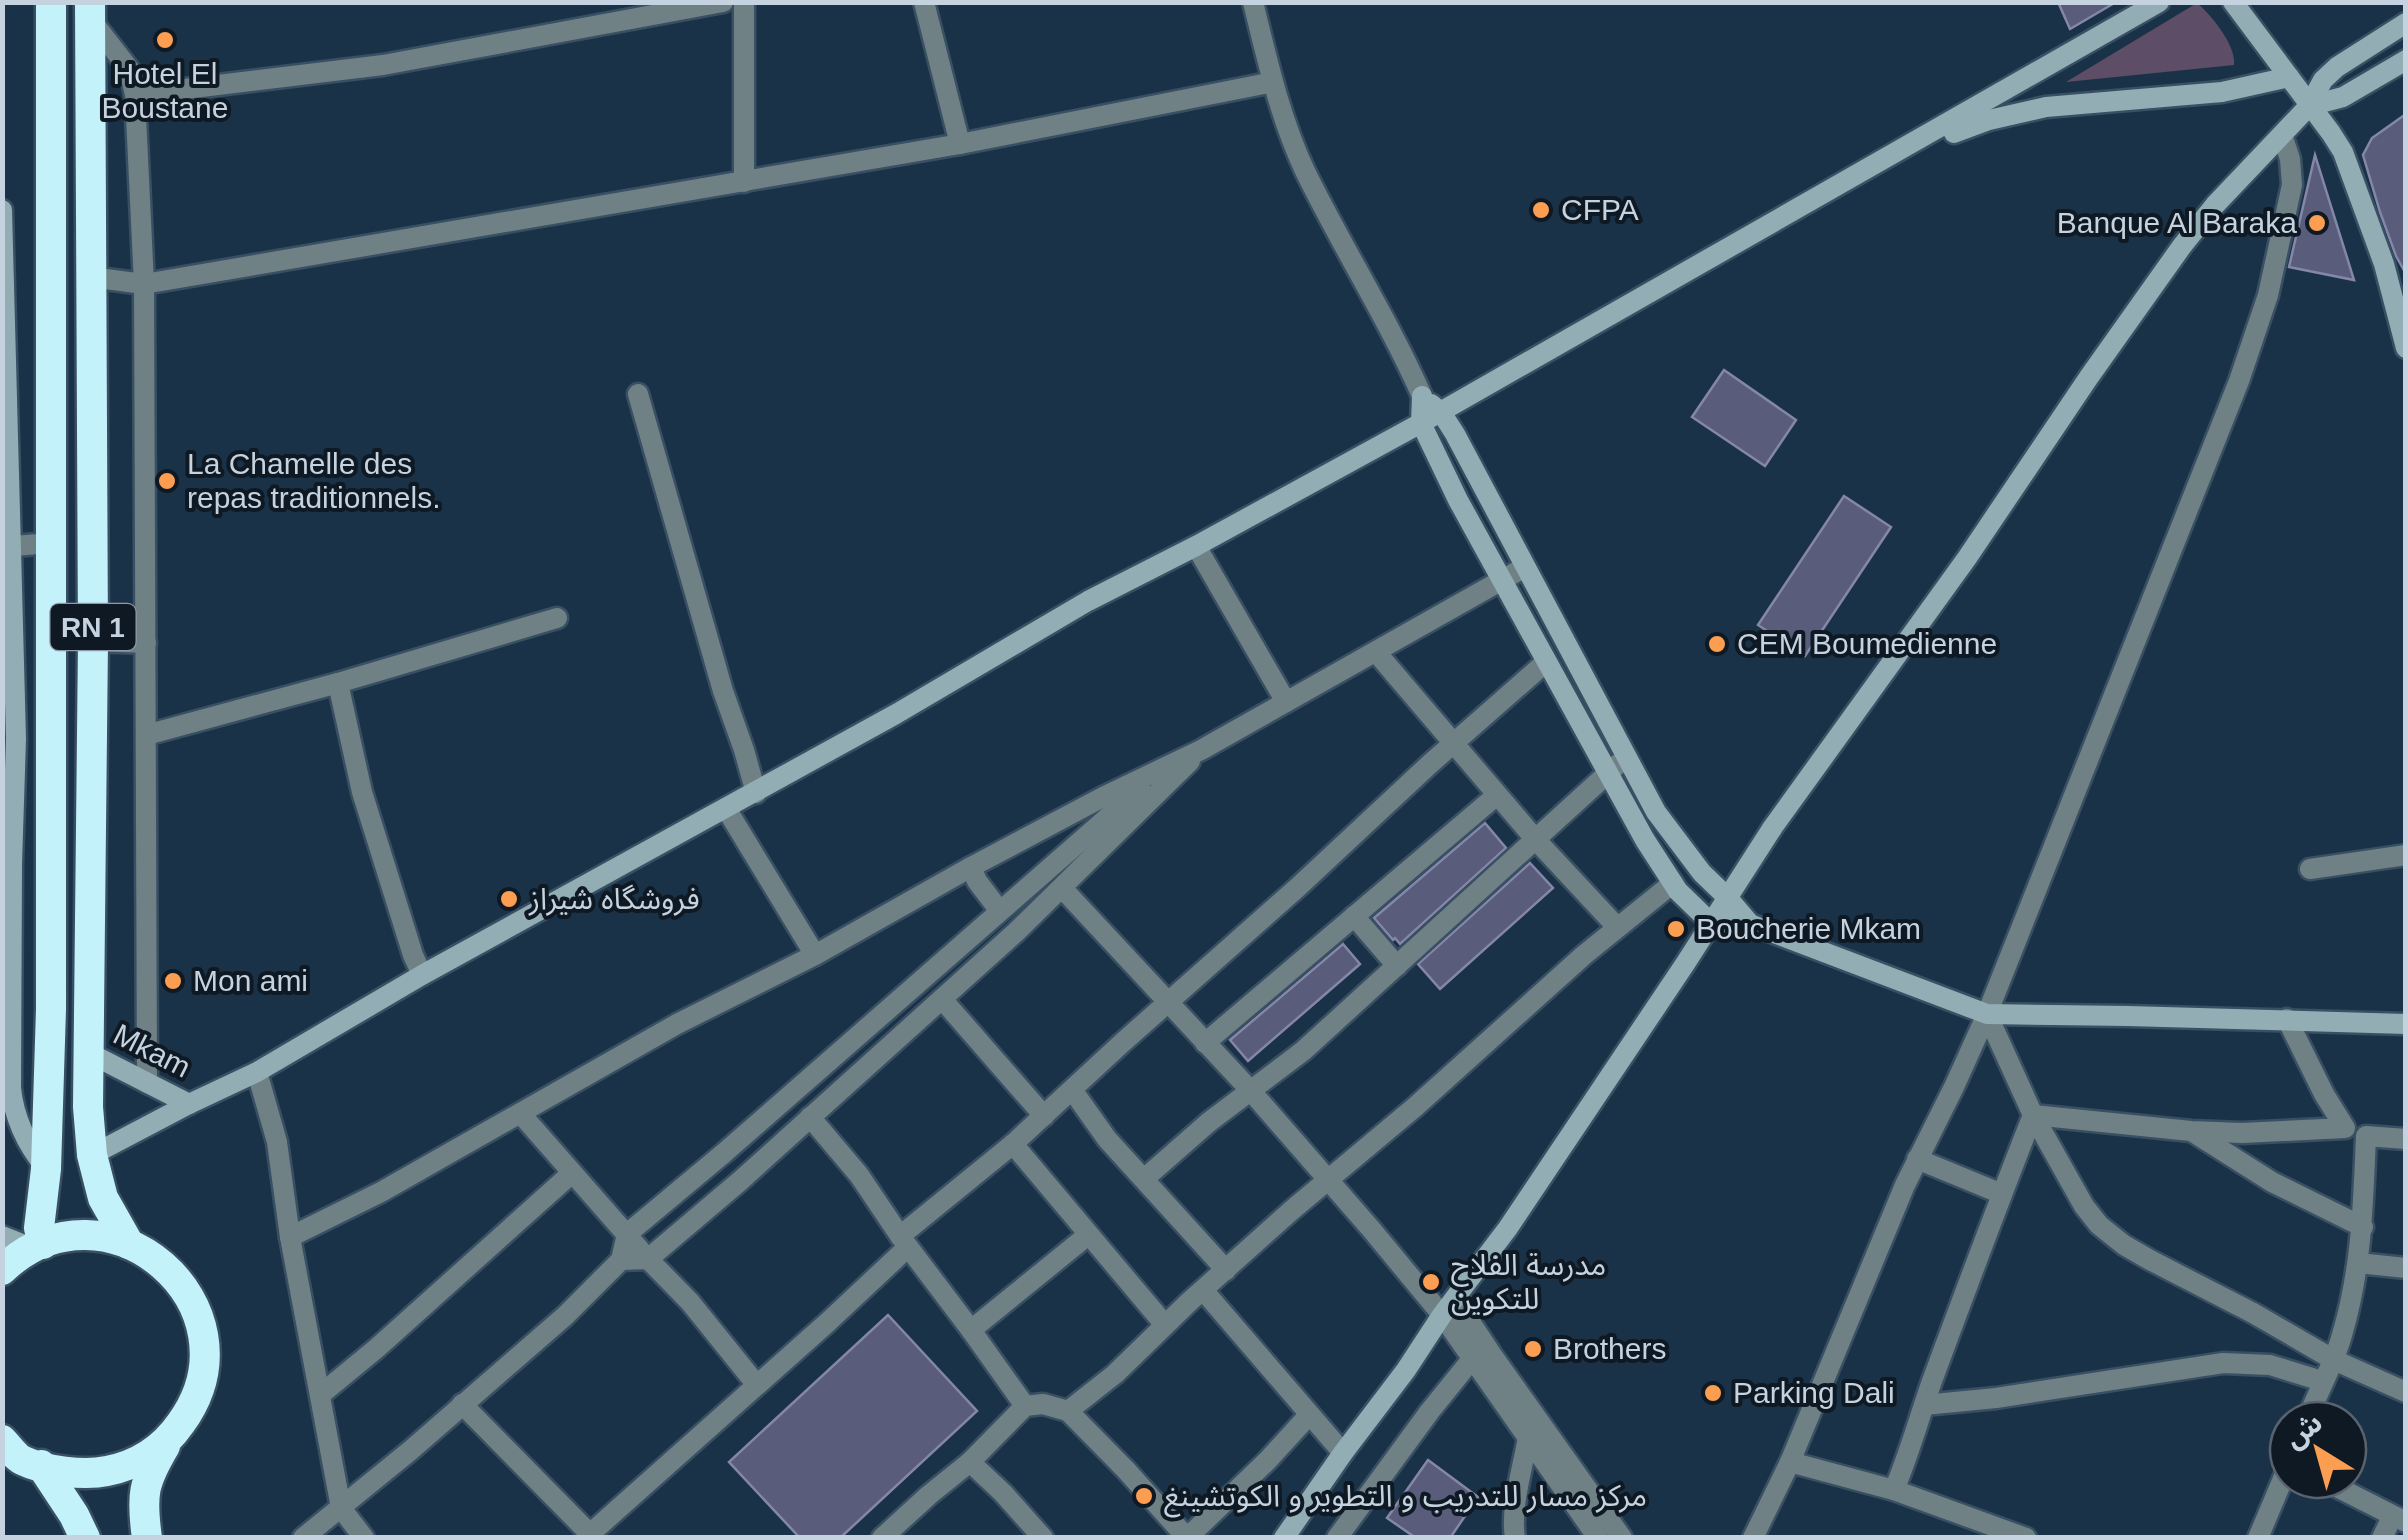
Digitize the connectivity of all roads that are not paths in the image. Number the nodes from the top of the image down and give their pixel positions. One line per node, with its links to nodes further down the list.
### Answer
1 (51, 2): 27 (highway, RN 1)
2 (723, 2): 13 (street)
3 (744, 2): 18 (street)
4 (924, 2): 16 (street)
5 (1253, 2): 12 (street)
6 (2159, 2): 17 (street)
7 (2233, 2): 11 (street)
8 (90, 11): 13 (street); 20 (highway, RN 1)
9 (2406, 23): 14 (street)
10 (2406, 60): 14 (street)
11 (2289, 77): 14 (street); 17 (street)
12 (1273, 82): 16 (street); 24 (street)
13 (135, 95): 21 (street)
14 (2309, 106): 15 (street); 22 (street)
15 (2282, 135): 56 (street); 67 (street)
16 (960, 144): 18 (street)
17 (1896, 154): 25 (street)
18 (744, 182): 21 (street)
19 (2, 210): 29 (street)
20 (90, 276): 21 (street); 33 (highway, RN 1)
21 (144, 284): 35 (street)
22 (2406, 348)
23 (638, 394): 47 (street)
24 (1422, 396): 25 (street); 26 (street)
25 (1441, 412): 26 (street); 30 (street)
26 (1421, 424): 28 (street); 31 (street)
27 (50, 543): 29 (street); 34 (highway, RN 1)
28 (1196, 546): 40 (street); 47 (street)
29 (7, 547): 36 (street)
30 (1525, 568): 31 (street); 44 (street)
31 (1502, 580): 37 (street); 38 (street)
32 (557, 618): 39 (street)
33 (92, 641): 35 (street); 72 (highway, RN 1)
34 (50, 643): 36 (street); 90 (highway, RN 1)
35 (146, 644): 41 (street)
36 (14, 646): 90 (street)
37 (1376, 652): 40 (street); 42 (street)
38 (1546, 662): 42 (street); 46 (street)
39 (338, 684): 41 (street); 64 (street)
40 (1286, 702): 43 (street)
41 (146, 735): 75 (street)
42 (1453, 744): 48 (street); 66 (street)
43 (1201, 750): 45 (street); 55 (street)
44 (1626, 756): 46 (street); 56 (street)
45 (1162, 770): 52 (street); 57 (street)
46 (1609, 774): 50 (street); 54 (street)
47 (756, 793): 49 (street)
48 (1497, 795): 50 (street); 58 (street)
49 (726, 810): 62 (street); 64 (street)
50 (1536, 840): 61 (street); 63 (street)
51 (2406, 855): 53 (street)
52 (971, 867): 57 (street); 62 (street)
53 (2310, 869)
54 (1672, 883): 59 (street); 61 (street)
55 (1062, 888): 65 (street); 66 (street)
56 (1727, 897): 59 (street); 60 (street)
57 (999, 910): 70 (street)
58 (1354, 916): 63 (street); 71 (street)
59 (1710, 922): 60 (street); 110 (street)
60 (1750, 924): 67 (street)
61 (1618, 927): 93 (street)
62 (816, 955): 79 (street)
63 (1396, 966): 76 (street)
64 (422, 976): 74 (street)
65 (942, 999): 73 (street); 81 (street)
66 (1168, 1004): 71 (street); 77 (street)
67 (1988, 1014): 68 (street); 80 (street); 89 (street)
68 (2287, 1019): 69 (street); 83 (street)
69 (2406, 1024)
70 (854, 1038): 73 (street); 96 (street)
71 (1205, 1043): 76 (street)
72 (87, 1052): 75 (street, Mkam); 88 (highway, RN 1)
73 (872, 1060): 82 (street)
74 (257, 1072): 78 (street); 99 (street)
75 (147, 1083): 78 (street, Mkam)
76 (1250, 1090): 92 (street); 93 (street)
77 (1073, 1091): 81 (street); 92 (street)
78 (189, 1104): 88 (street)
79 (522, 1114): 91 (street); 99 (street)
80 (2032, 1114): 84 (street); 94 (street); 114 (street)
81 (1044, 1116): 87 (street)
82 (810, 1117): 100 (street); 103 (street)
83 (2345, 1128): 84 (street); 85 (street)
84 (2191, 1131): 95 (street)
85 (2366, 1136): 86 (street); 95 (street)
86 (2406, 1139)
87 (1013, 1144): 97 (street); 100 (street)
88 (92, 1155): 101 (highway, RN 1)
89 (1916, 1159): 94 (street); 130 (street)
90 (46, 1169): 102 (highway, RN 1)
91 (572, 1174): 96 (street); 118 (street)
92 (1144, 1179): 108 (street)
93 (1328, 1180): 108 (street); 110 (street)
94 (2002, 1194): 121 (street)
95 (2363, 1227): 105 (street)
96 (627, 1234): 103 (street); 104 (street)
97 (1088, 1235): 111 (street); 112 (street)
98 (2, 1236): 102 (street)
99 (290, 1237): 118 (street)
100 (904, 1242): 112 (street); 116 (street)
101 (130, 1244): 102 (highway); 126 (highway)
102 (38, 1246): 107 (highway)
103 (648, 1259): 104 (street); 116 (street)
104 (621, 1260): 120 (street)
105 (2358, 1263): 106 (street); 114 (street)
106 (2406, 1268)
107 (2, 1270)
108 (1226, 1270): 109 (street)
109 (1203, 1290): 111 (street); 124 (street)
110 (1448, 1307): 113 (street); 125 (street); 127 (street)
111 (1165, 1325): 123 (street)
112 (972, 1330): 122 (street)
113 (1472, 1359): 125 (street); 144 (street)
114 (2334, 1360): 115 (street); 117 (street)
115 (2322, 1381): 119 (street); 121 (street)
116 (756, 1384): 136 (street)
117 (2406, 1392)
118 (320, 1395): 134 (street)
119 (2314, 1400)
120 (462, 1404): 134 (street); 136 (street)
121 (1924, 1405): 131 (street)
122 (1025, 1406): 123 (street); 129 (street)
123 (1068, 1412): 124 (street)
124 (1309, 1414): 127 (street)
125 (1533, 1430): 145 (street); 146 (street); 147 (street)
126 (170, 1438): 128 (highway); 139 (highway)
127 (1343, 1452): 143 (street)
128 (17, 1461): 138 (highway)
129 (970, 1462): 137 (street); 142 (street)
130 (1790, 1462): 131 (street); 148 (street)
131 (1894, 1490): 149 (street)
132 (2274, 1500): 150 (street)
133 (2361, 1500): 135 (street)
134 (342, 1508): 140 (street); 141 (street)
135 (2399, 1520): 151 (street)
136 (592, 1536)
137 (886, 1536)
138 (85, 1538)
139 (147, 1538)
140 (303, 1538)
141 (364, 1538)
142 (1043, 1538)
143 (1284, 1538)
144 (1337, 1538)
145 (1515, 1538)
146 (1598, 1538)
147 (1622, 1538)
148 (1753, 1538)
149 (2026, 1538)
150 (2258, 1538)
151 (2382, 1538)

